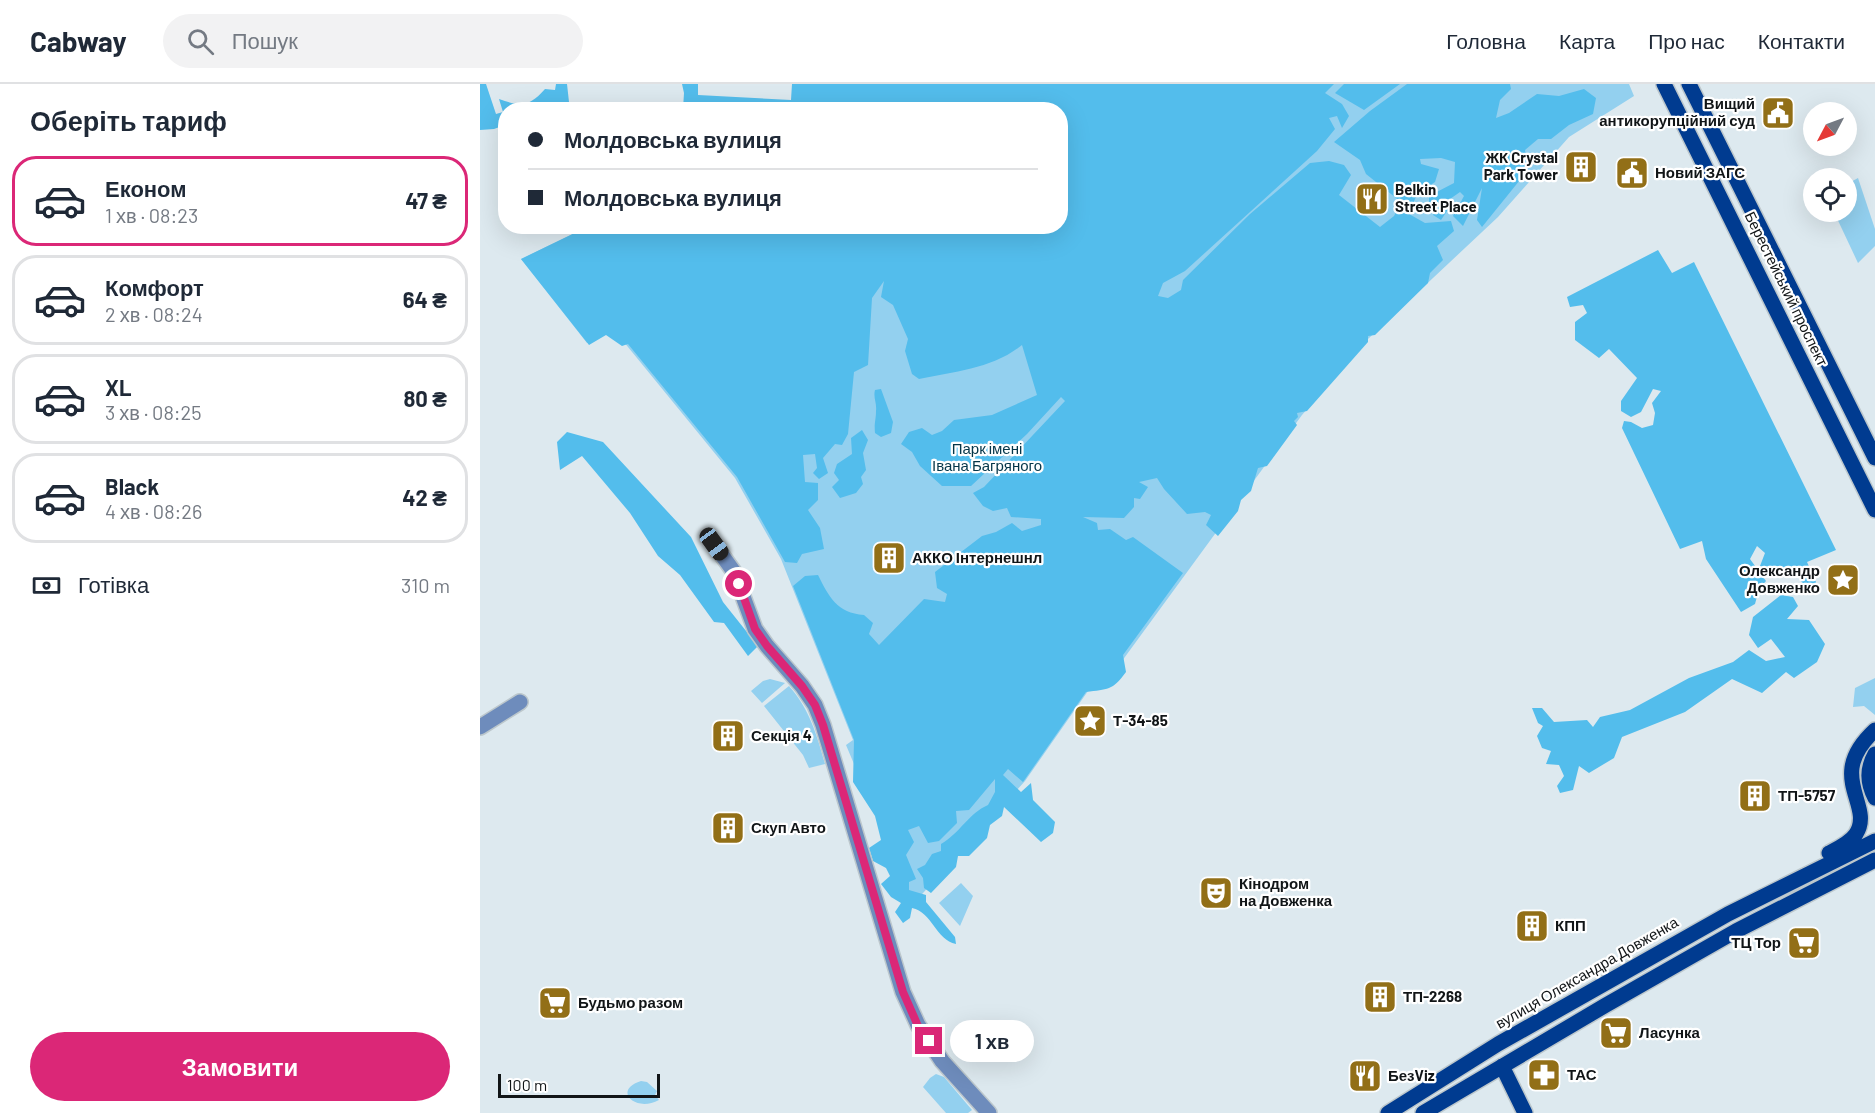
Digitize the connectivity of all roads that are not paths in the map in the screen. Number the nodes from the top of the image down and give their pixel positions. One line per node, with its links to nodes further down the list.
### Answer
1 (1664, 84): 4 (main road, Берестейський проспект)
2 (1689, 84): 3 (main road, Берестейський проспект)
3 (1875, 458)
4 (1875, 510)
5 (714, 544): 15 (street)
6 (520, 702): 7 (street)
7 (480, 727)
8 (1875, 730): 13 (main road)
9 (1875, 754): 10 (main road)
10 (1875, 798)
11 (1875, 841): 13 (main road, вулиця Олександра Довженка)
12 (1875, 860): 14 (main road)
13 (1728, 914): 16 (main road, вулиця Олександра Довженка)
14 (1502, 1066): 17 (main road); 18 (main road)
15 (989, 1113)
16 (1388, 1113)
17 (1423, 1113)
18 (1525, 1113)

